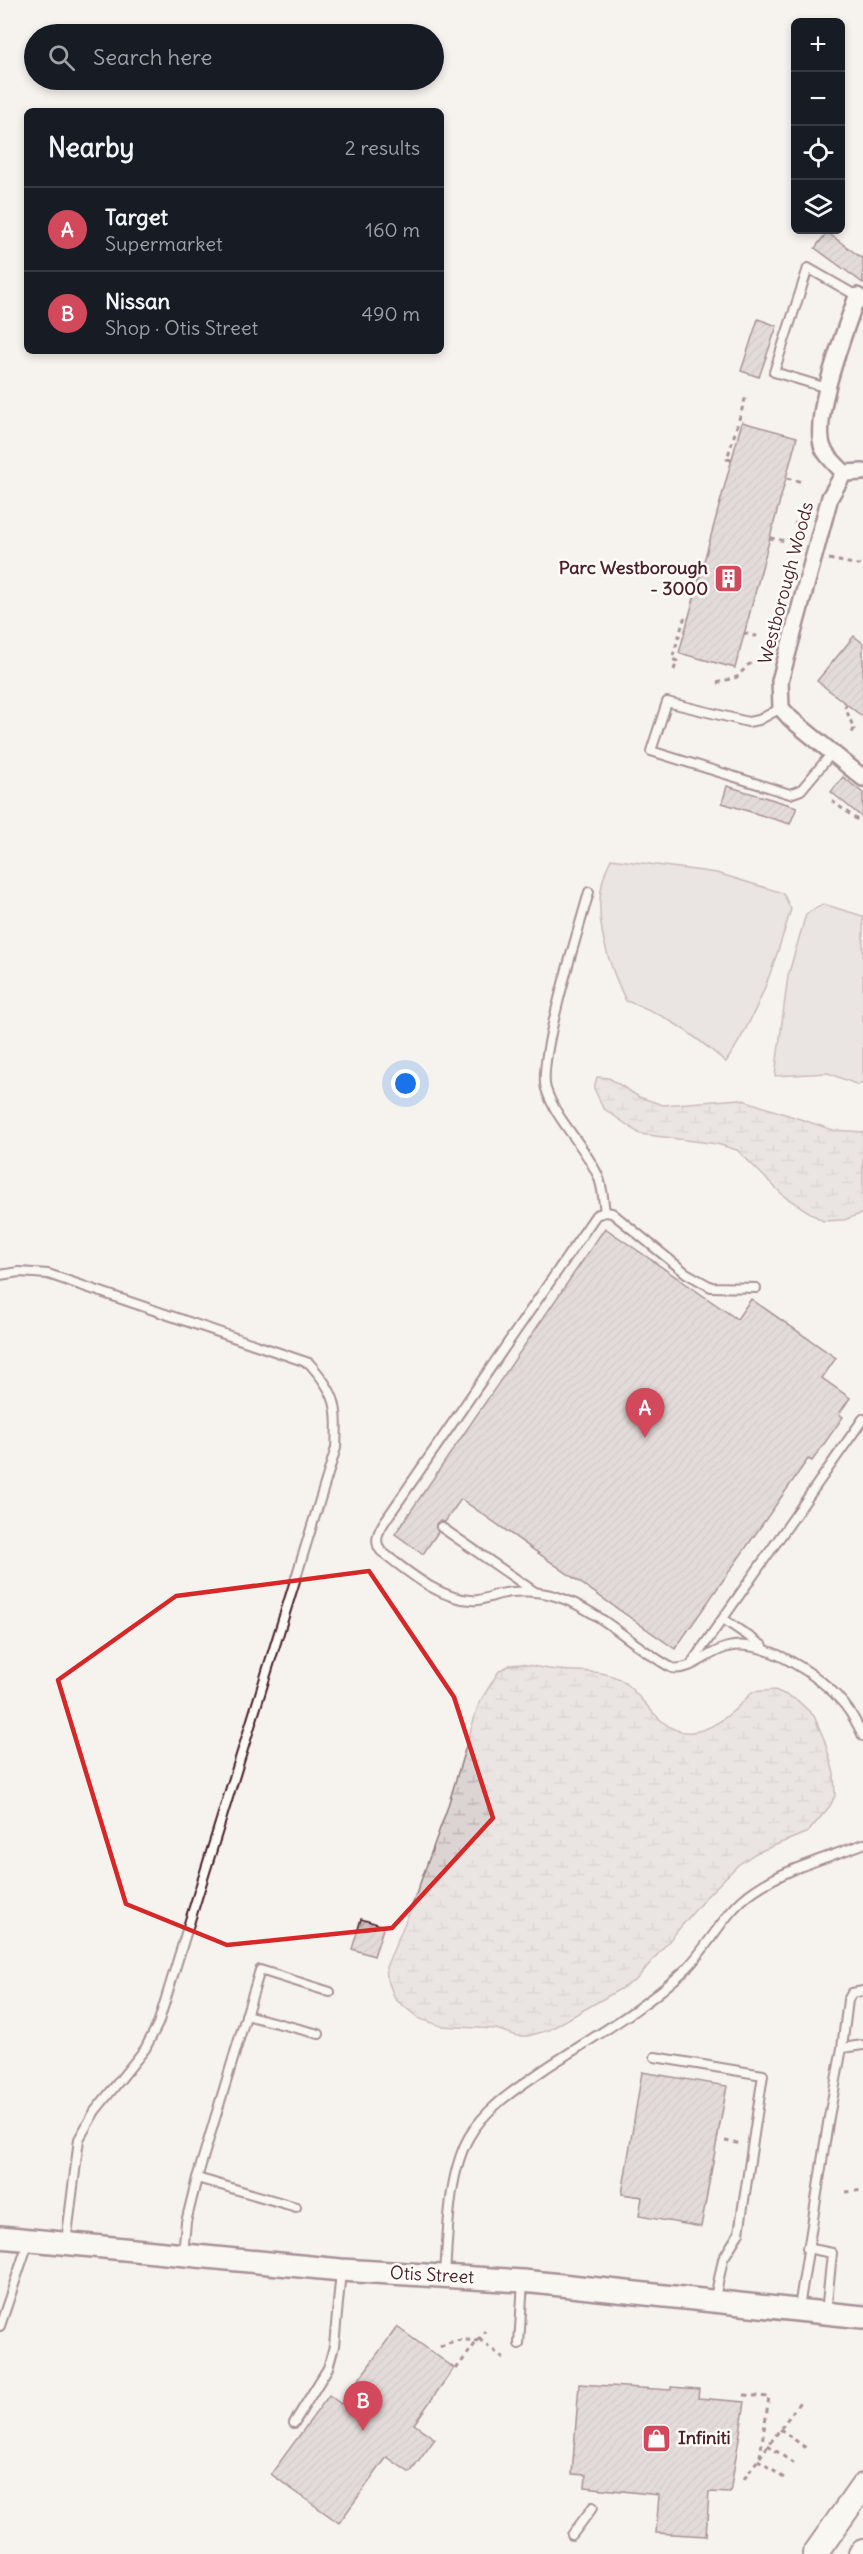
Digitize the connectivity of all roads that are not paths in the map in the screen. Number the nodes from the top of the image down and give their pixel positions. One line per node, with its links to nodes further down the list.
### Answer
1 (860, 298): 2 (street); 2 (lane)
2 (827, 388): 4 (street)
3 (863, 472): 4 (street)
4 (844, 473): 5 (street, Westborough Woods)
5 (781, 708): 6 (street); 6 (lane)
6 (832, 753): 7 (street)
7 (863, 778)
8 (589, 892): 9 (lane)
9 (605, 1212): 11 (lane); 14 (lane)
10 (0, 1275): 31 (lane)
11 (756, 1288)
12 (863, 1419): 15 (lane)
13 (441, 1527): 14 (lane)
14 (536, 1593): 17 (lane)
15 (723, 1619): 16 (lane); 17 (lane)
16 (769, 1651): 17 (lane); 18 (lane)
17 (690, 1665)
18 (863, 1736)
19 (863, 1844): 35 (lane)
20 (863, 1991): 25 (lane)
21 (330, 1992): 22 (lane)
22 (246, 2015): 23 (lane); 27 (lane)
23 (319, 2034)
24 (863, 2045): 25 (lane)
25 (842, 2048): 32 (lane)
26 (655, 2057): 37 (lane)
27 (197, 2178): 28 (lane); 33 (lane)
28 (296, 2207)
29 (0, 2237): 30 (main road, Otis Street)
30 (28, 2241): 31 (main road, Otis Street); 41 (lane)
31 (66, 2245): 33 (main road, Otis Street)
32 (807, 2248): 38 (lane); 39 (lane)
33 (183, 2256): 34 (main road, Otis Street)
34 (341, 2270): 35 (main road, Otis Street); 43 (lane)
35 (445, 2276): 36 (main road, Otis Street)
36 (523, 2281): 37 (main road, Otis Street); 42 (lane)
37 (714, 2303): 38 (main road, Otis Street)
38 (798, 2312): 39 (main road, Otis Street)
39 (825, 2314): 40 (main road, Otis Street)
40 (863, 2318)
41 (0, 2326)
42 (519, 2344)
43 (294, 2423)
44 (863, 2486): 47 (highway)
45 (593, 2507): 46 (lane)
46 (572, 2535)
47 (815, 2554)

